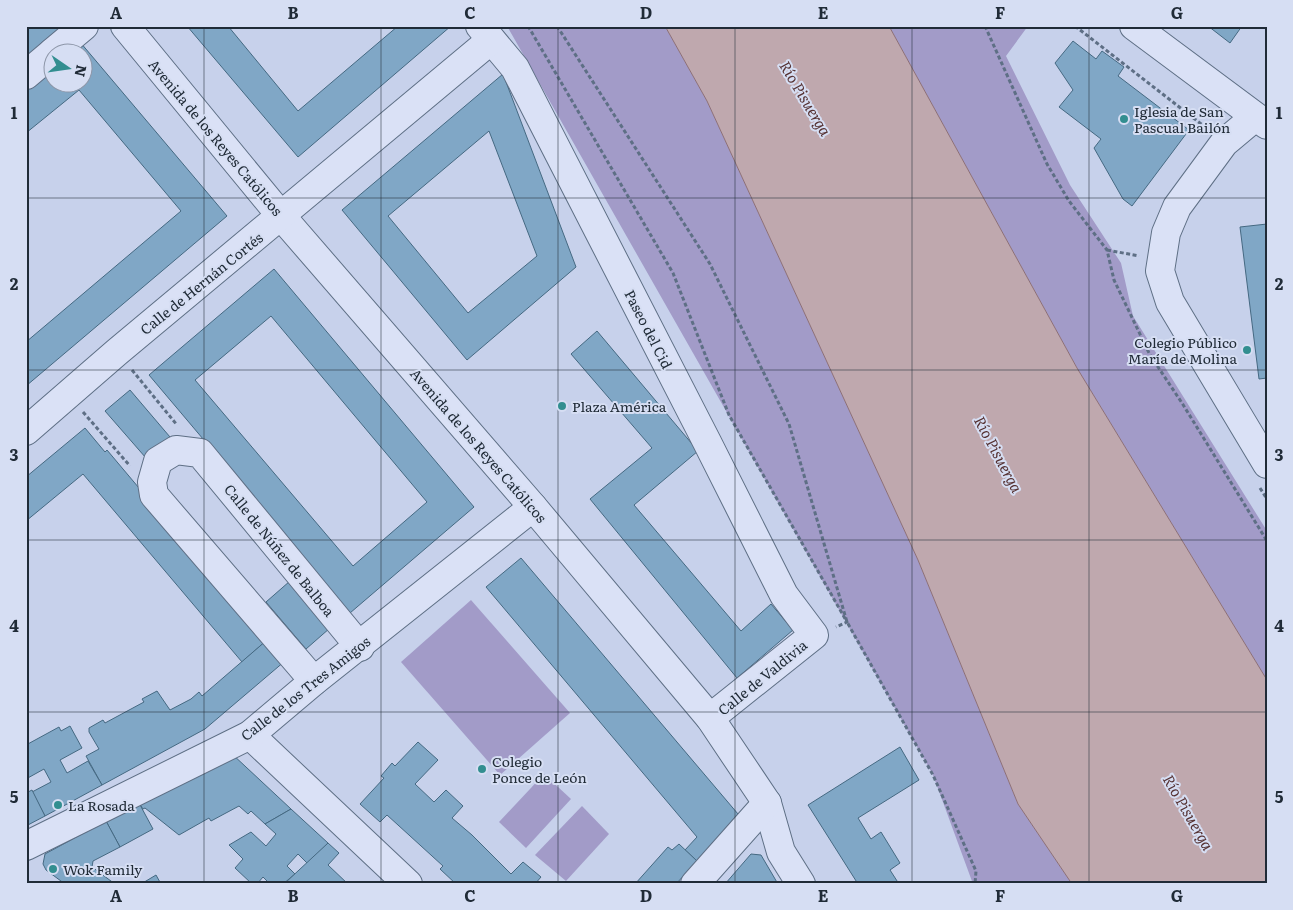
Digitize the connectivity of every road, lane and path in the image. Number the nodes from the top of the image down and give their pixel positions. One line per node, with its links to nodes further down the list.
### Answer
1 (84, 26): 9 (street)
2 (125, 26): 14 (street, Avenida de los Reyes Católicos)
3 (528, 26): 25 (path)
4 (556, 26): 25 (path)
5 (985, 26): 15 (path)
6 (1075, 26): 13 (path)
7 (1134, 26): 12 (street)
8 (486, 33): 14 (street, Calle de Hernán Cortés); 26 (street, Paseo del Cid)
9 (66, 42)
10 (42, 62): 11 (street)
11 (26, 75)
12 (1261, 121): 13 (street)
13 (1224, 144): 21 (street)
14 (282, 217): 17 (street, Calle de Hernán Cortés); 23 (street, Avenida de los Reyes Católicos)
15 (1108, 250): 16 (path); 24 (path)
16 (1134, 255)
17 (117, 352): 18 (street, Calle de Hernán Cortés); 20 (path)
18 (68, 395): 19 (street, Calle de Hernán Cortés); 22 (path)
19 (26, 431)
20 (200, 453): 22 (street); 27 (street, Calle de Núñez de Balboa)
21 (1267, 464)
22 (154, 495): 28 (street)
23 (533, 507): 27 (street, Calle de los Tres Amigos); 29 (street, Avenida de los Reyes Católicos)
24 (1267, 541)
25 (847, 622): 36 (path)
26 (814, 635): 29 (street, Calle de Valdivia)
27 (360, 646): 28 (street, Calle de los Tres Amigos)
28 (314, 681): 30 (street, Calle de los Tres Amigos)
29 (710, 718): 31 (street, Avenida de los Reyes Católicos)
30 (250, 735): 32 (street, Calle de los Tres Amigos); 33 (street)
31 (767, 803): 34 (street); 35 (street, Avenida de los Reyes Católicos)
32 (26, 846)
33 (408, 884)
34 (695, 884)
35 (801, 884)
36 (975, 884)

